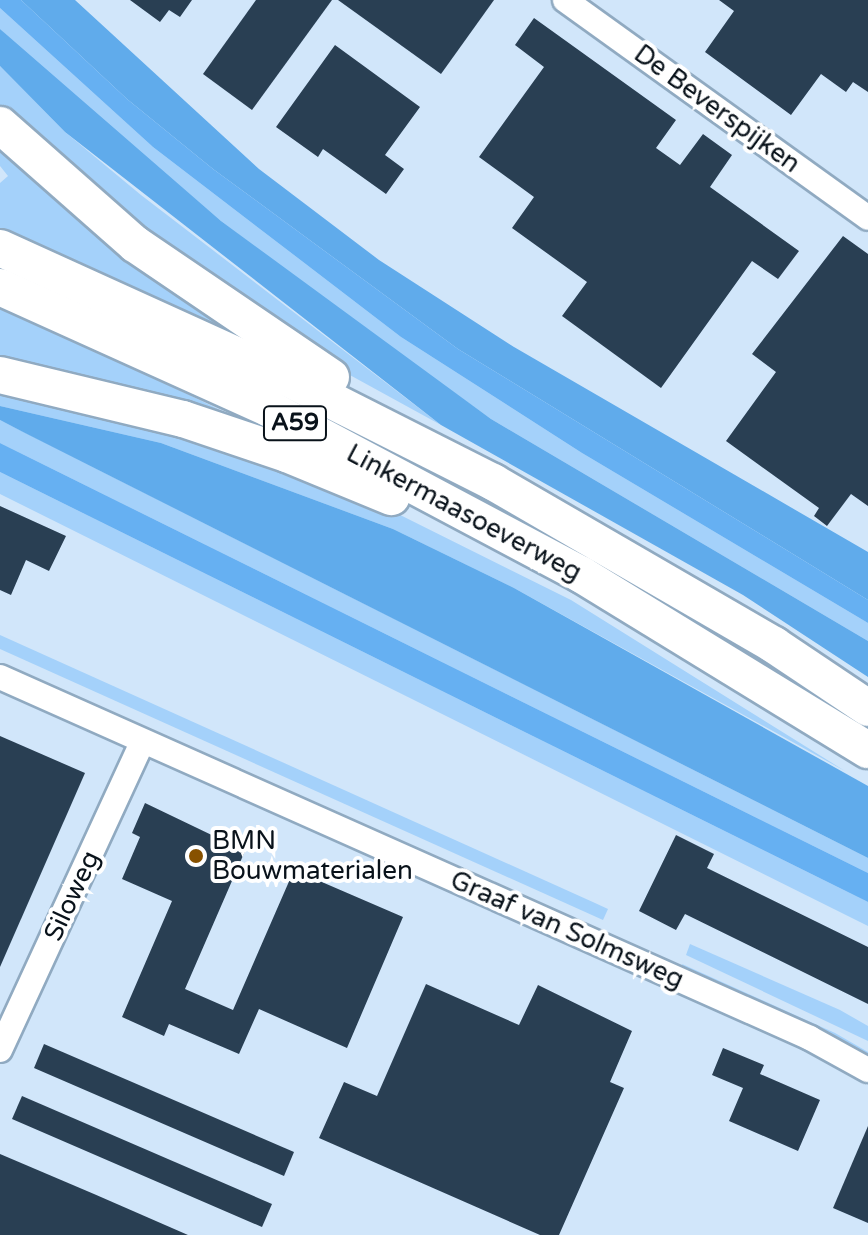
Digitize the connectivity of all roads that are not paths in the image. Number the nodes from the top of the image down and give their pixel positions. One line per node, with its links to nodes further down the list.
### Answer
1 (565, 0): 3 (street, De Beverspijken)
2 (0, 125): 7 (highway, A59)
3 (868, 218)
4 (0, 248): 7 (highway, Linkermaasoeverweg / A59)
5 (0, 287): 8 (highway, Linkermaasoeverweg / A59)
6 (0, 375): 8 (highway, A59)
7 (493, 482): 10 (highway, Linkermaasoeverweg / A59)
8 (582, 575): 12 (highway, Linkermaasoeverweg / A59)
9 (0, 677): 11 (street, Graaf van Solmsweg)
10 (868, 708)
11 (143, 741): 13 (street, Siloweg); 14 (street, Graaf van Solmsweg)
12 (868, 750)
13 (0, 1050)
14 (868, 1070)

